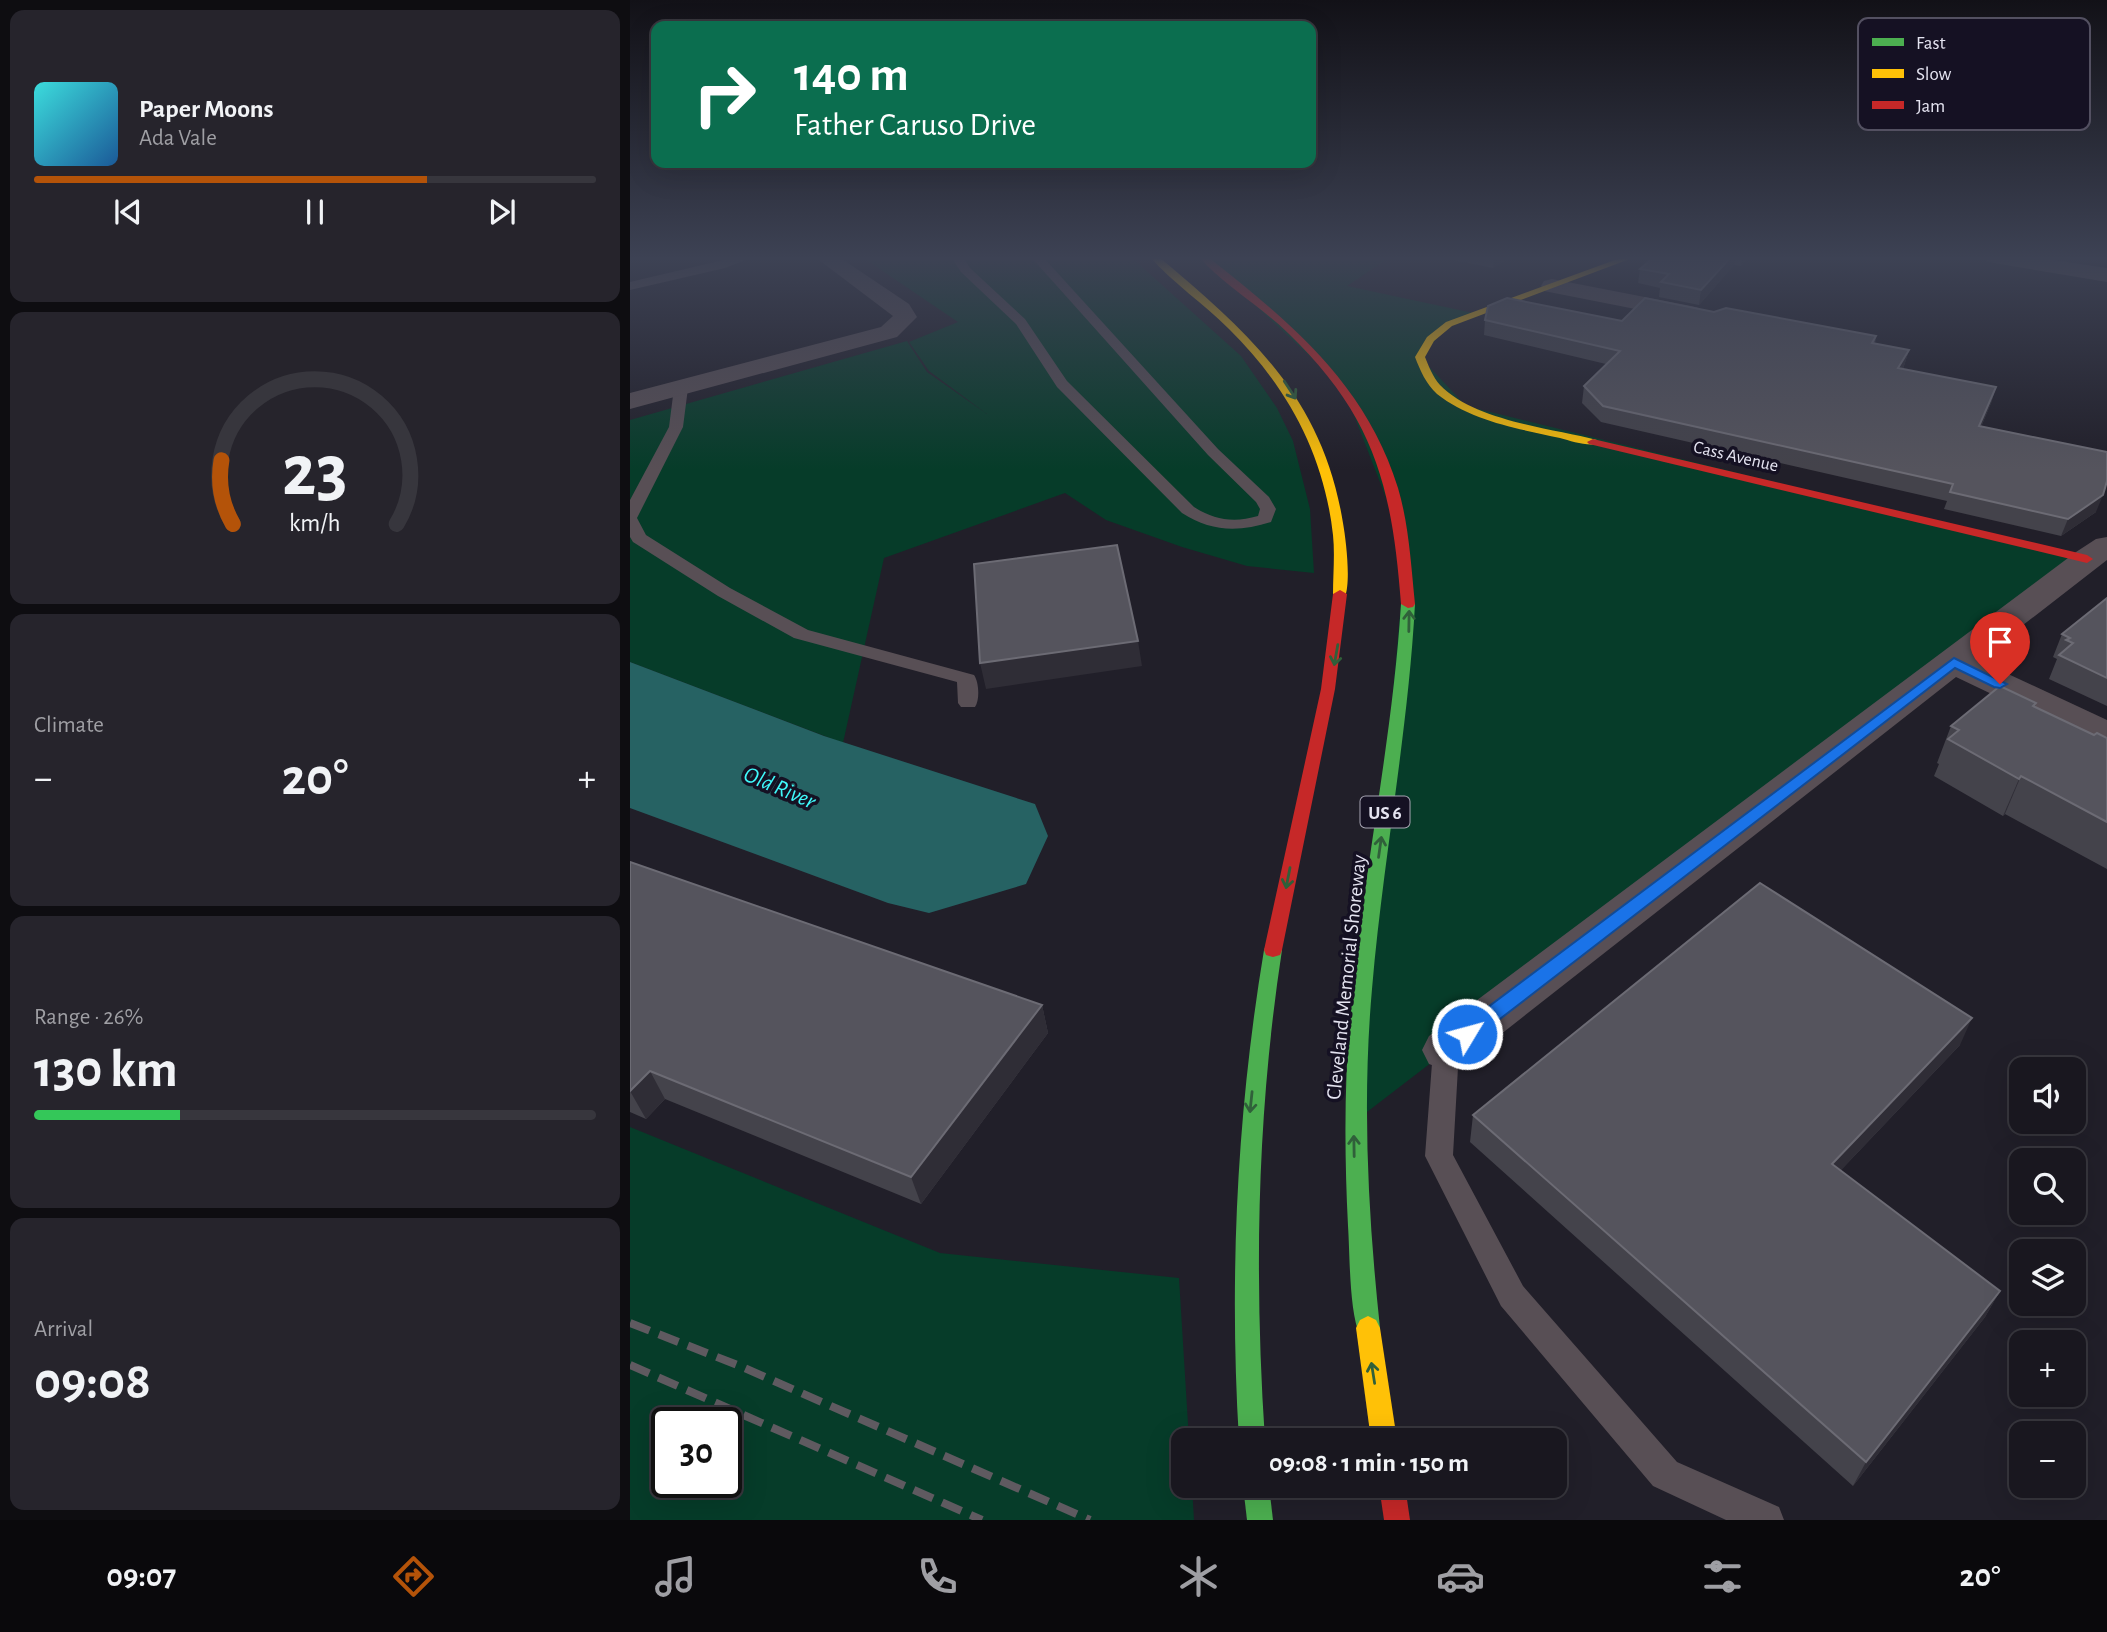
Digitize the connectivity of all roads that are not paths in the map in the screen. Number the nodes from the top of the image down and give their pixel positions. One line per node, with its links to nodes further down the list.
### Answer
1 (895, 328): 7 (street)
2 (1025, 328): 3 (lane)
3 (1101, 328)
4 (1236, 328): 15 (main road, one-way to 15)
5 (1292, 328): 16 (main road, Cleveland Memorial Shoreway / US 6, one-way to 5)
6 (1444, 328): 10 (main road, Cass Avenue)
7 (681, 387): 8 (street); 9 (lane)
8 (630, 401)
9 (630, 518): 12 (lane)
10 (2097, 552): 11 (street)
11 (1954, 662): 13 (street); 14 (street)
12 (968, 703)
13 (2107, 735)
14 (1446, 1050): 21 (lane)
15 (1251, 1428)
16 (1382, 1428)
17 (1257, 1498): 19 (main road)
18 (1394, 1498): 20 (main road)
19 (1260, 1520)
20 (1397, 1520)
21 (1766, 1520)

